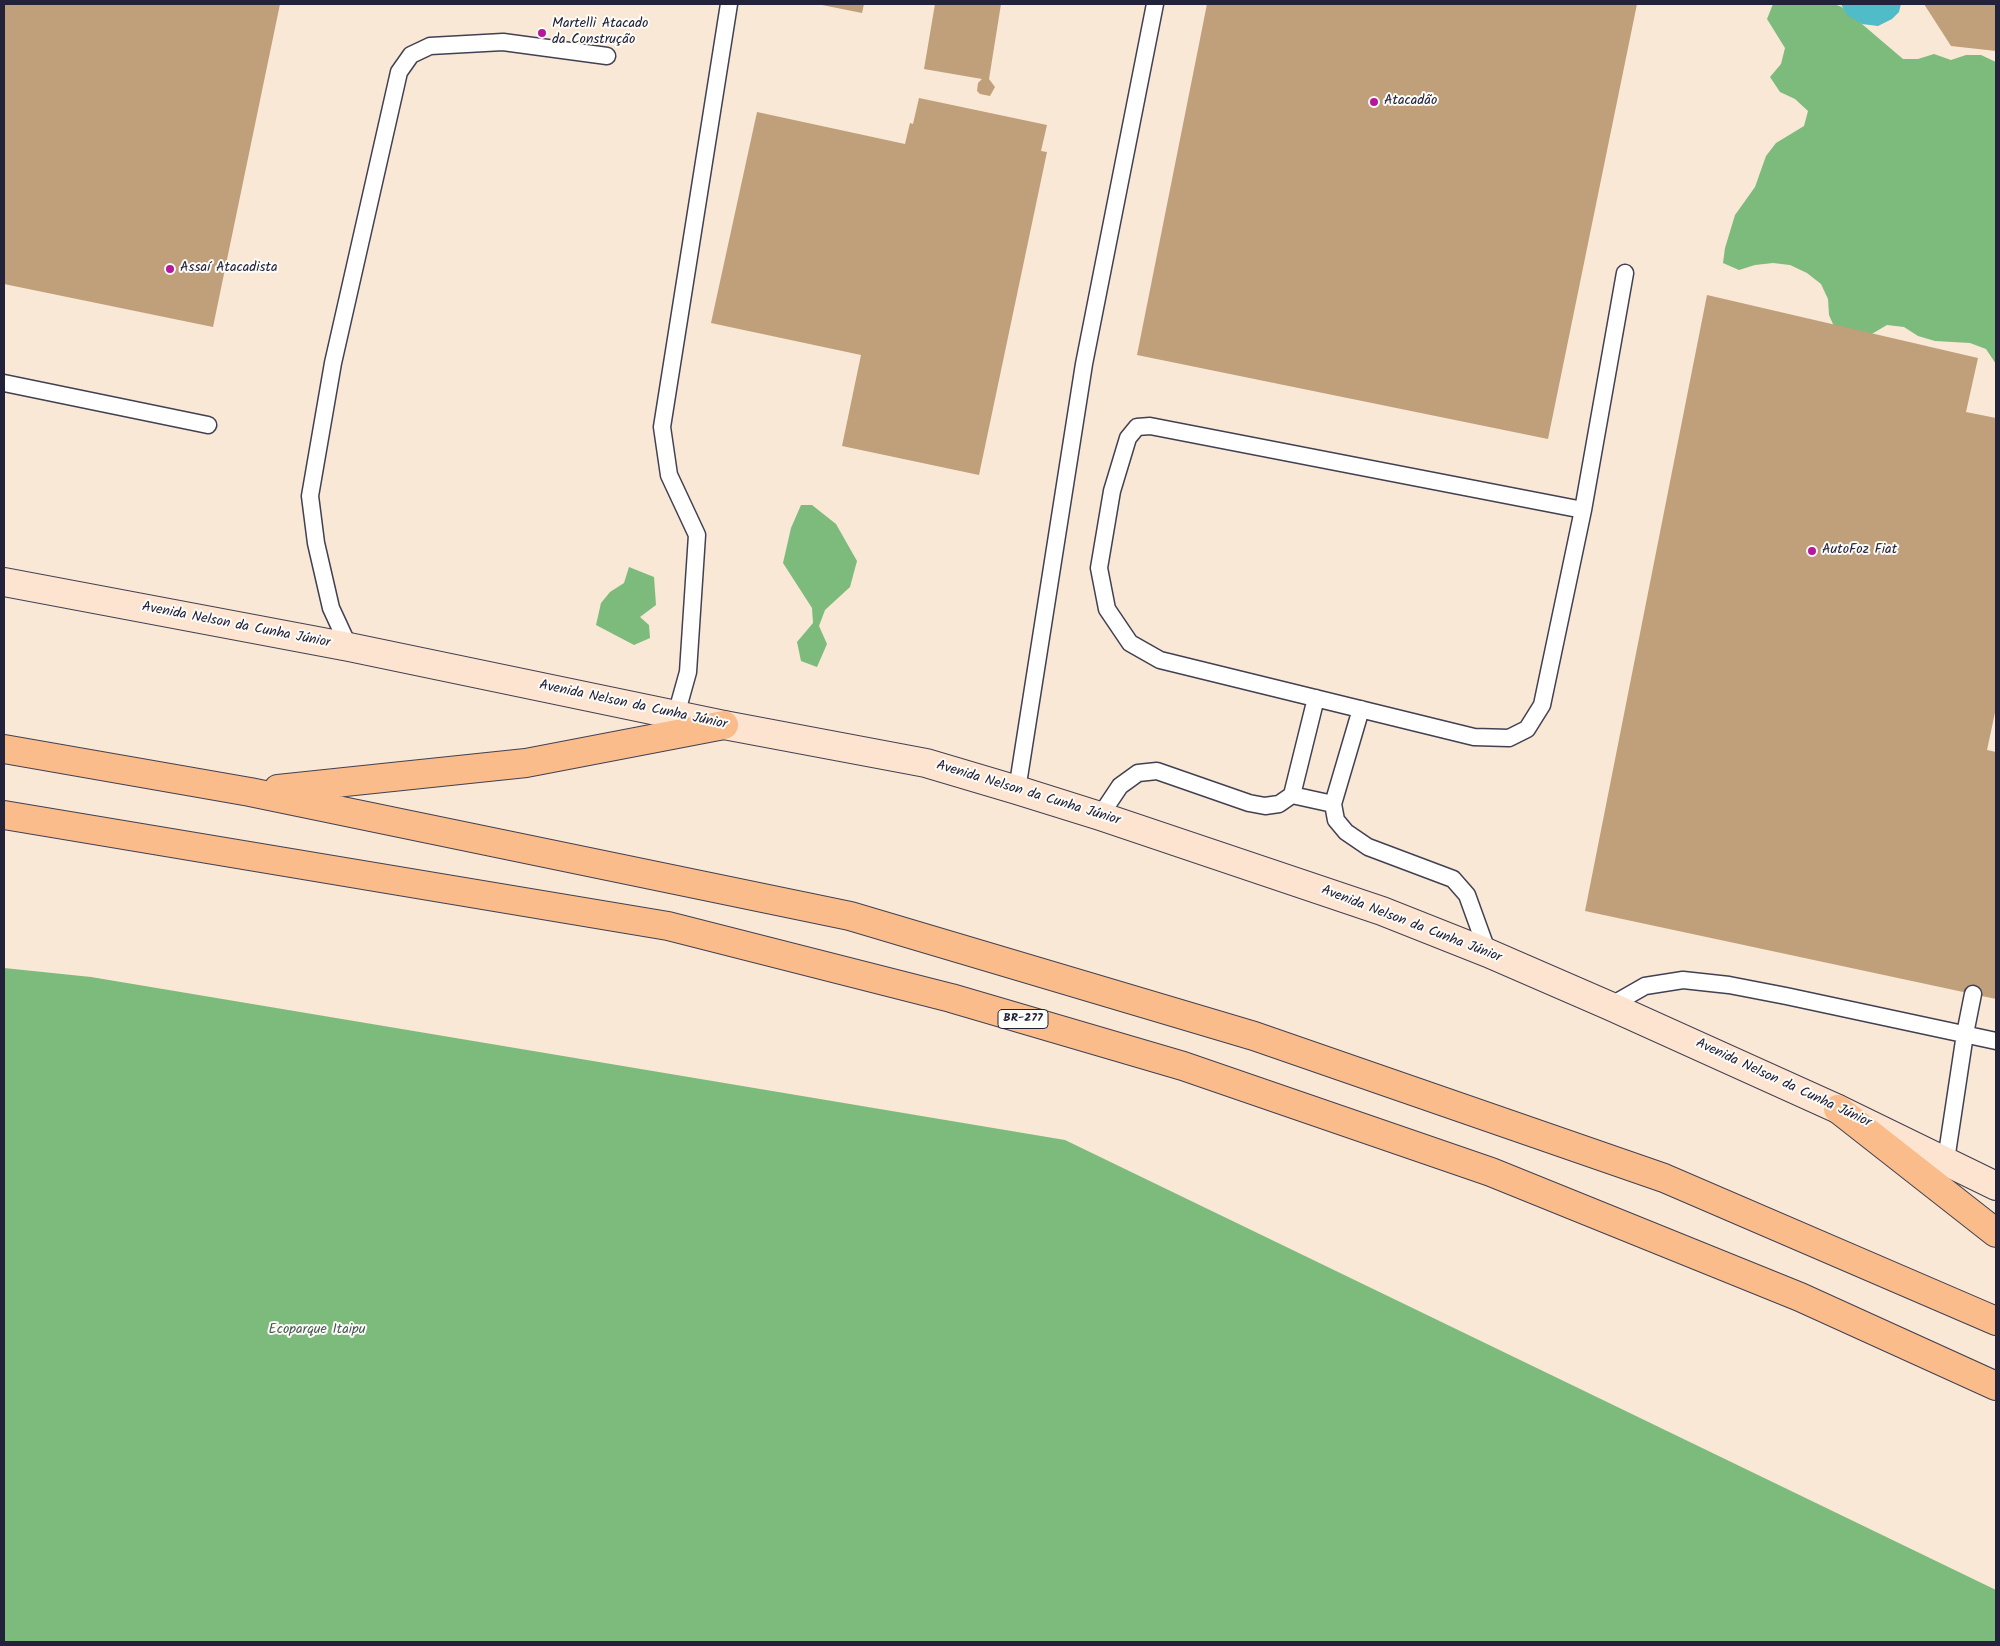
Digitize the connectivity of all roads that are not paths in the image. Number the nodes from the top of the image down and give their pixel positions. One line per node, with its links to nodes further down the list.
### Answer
1 (729, 4): 12 (lane)
2 (1156, 4): 15 (lane)
3 (607, 56): 9 (lane)
4 (1625, 273): 7 (lane)
5 (4, 383): 6 (lane)
6 (208, 425)
7 (1583, 510): 10 (lane); 11 (lane)
8 (4, 582): 9 (street, Avenida Nelson da Cunha Júnior)
9 (349, 647): 12 (street, Avenida Nelson da Cunha Júnior)
10 (1316, 698): 11 (lane); 17 (lane)
11 (1361, 709): 18 (lane)
12 (676, 715): 13 (street, Avenida Nelson da Cunha Júnior)
13 (724, 725): 15 (street, Avenida Nelson da Cunha Júnior); 16 (highway)
14 (4, 750): 16 (highway)
15 (1018, 790): 20 (street, Avenida Nelson da Cunha Júnior)
16 (250, 792): 30 (highway)
17 (1292, 795): 18 (lane); 20 (lane)
18 (1333, 804): 21 (lane)
19 (4, 815): 31 (highway, BR-277)
20 (1100, 816): 21 (street, Avenida Nelson da Cunha Júnior)
21 (1488, 953): 23 (street, Avenida Nelson da Cunha Júnior)
22 (1972, 994): 24 (lane)
23 (1610, 1006): 24 (lane); 26 (street, Avenida Nelson da Cunha Júnior)
24 (1965, 1034): 25 (lane); 27 (lane)
25 (1996, 1041)
26 (1838, 1109): 27 (street, Avenida Nelson da Cunha Júnior); 29 (highway)
27 (1946, 1160): 28 (street, Avenida Nelson da Cunha Júnior)
28 (1996, 1186)
29 (1996, 1233)
30 (1996, 1321)
31 (1996, 1386)

